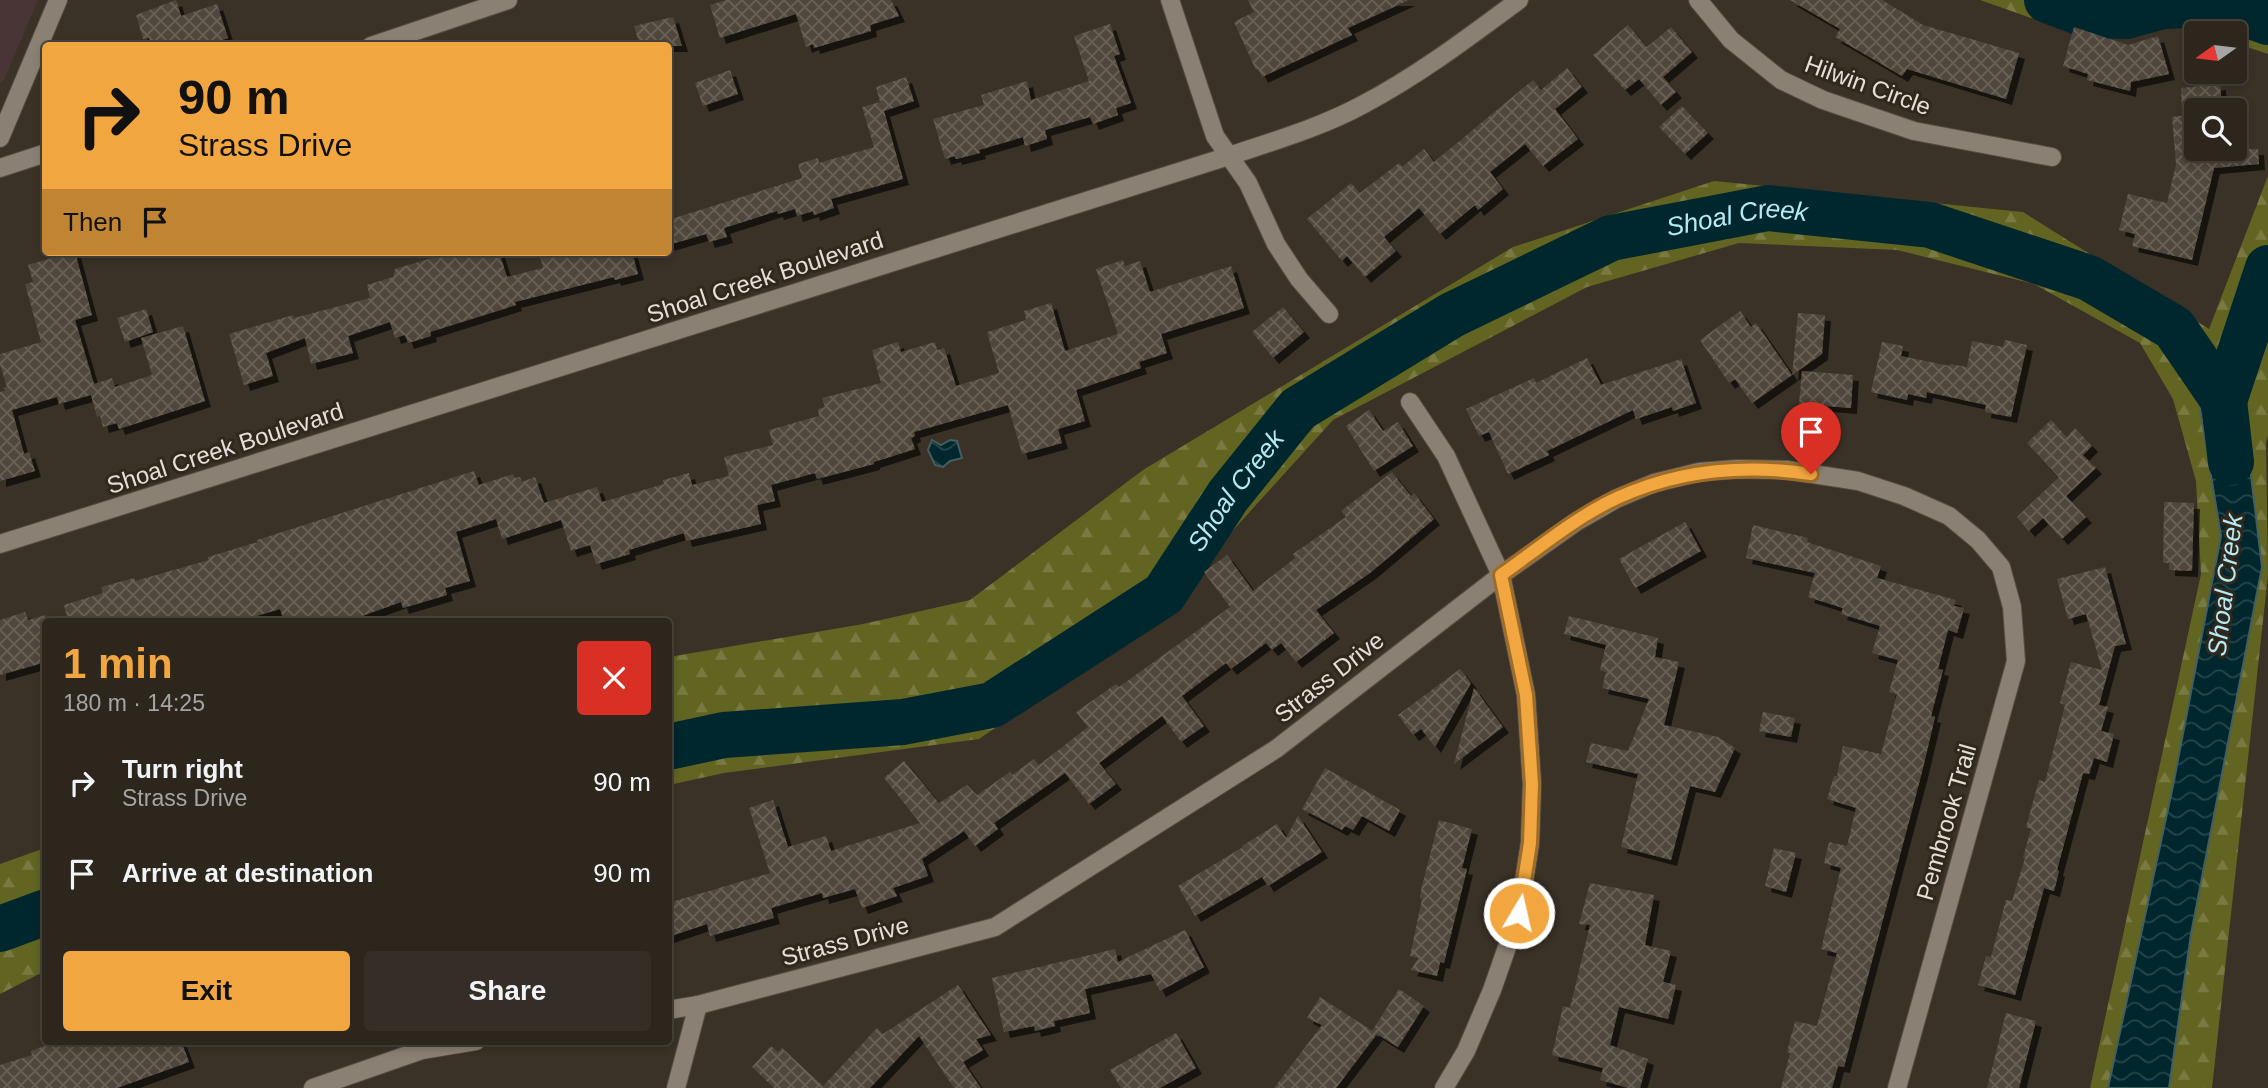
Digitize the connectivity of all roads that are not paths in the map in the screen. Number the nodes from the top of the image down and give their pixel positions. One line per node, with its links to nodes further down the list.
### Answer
1 (58, 0): 7 (street)
2 (508, 0): 6 (street)
3 (1170, 0): 10 (street)
4 (1519, 0): 10 (street, Shoal Creek Boulevard)
5 (1698, 0): 11 (street, Hilwin Circle)
6 (383, 42)
7 (7, 110): 8 (street)
8 (0, 138)
9 (42, 154): 12 (street)
10 (1229, 156): 13 (street); 15 (street, Shoal Creek Boulevard)
11 (2052, 157)
12 (0, 168)
13 (1329, 314)
14 (1410, 402): 17 (street)
15 (0, 544)
16 (2001, 567): 17 (street, Strass Drive); 24 (street, Pembrook Trail)
17 (1501, 575): 18 (street, Strass Drive); 23 (street)
18 (698, 1005): 19 (street, Strass Drive); 22 (street)
19 (672, 1009)
20 (452, 1045): 21 (street)
21 (313, 1088)
22 (677, 1088)
23 (1444, 1088)
24 (1897, 1088)

